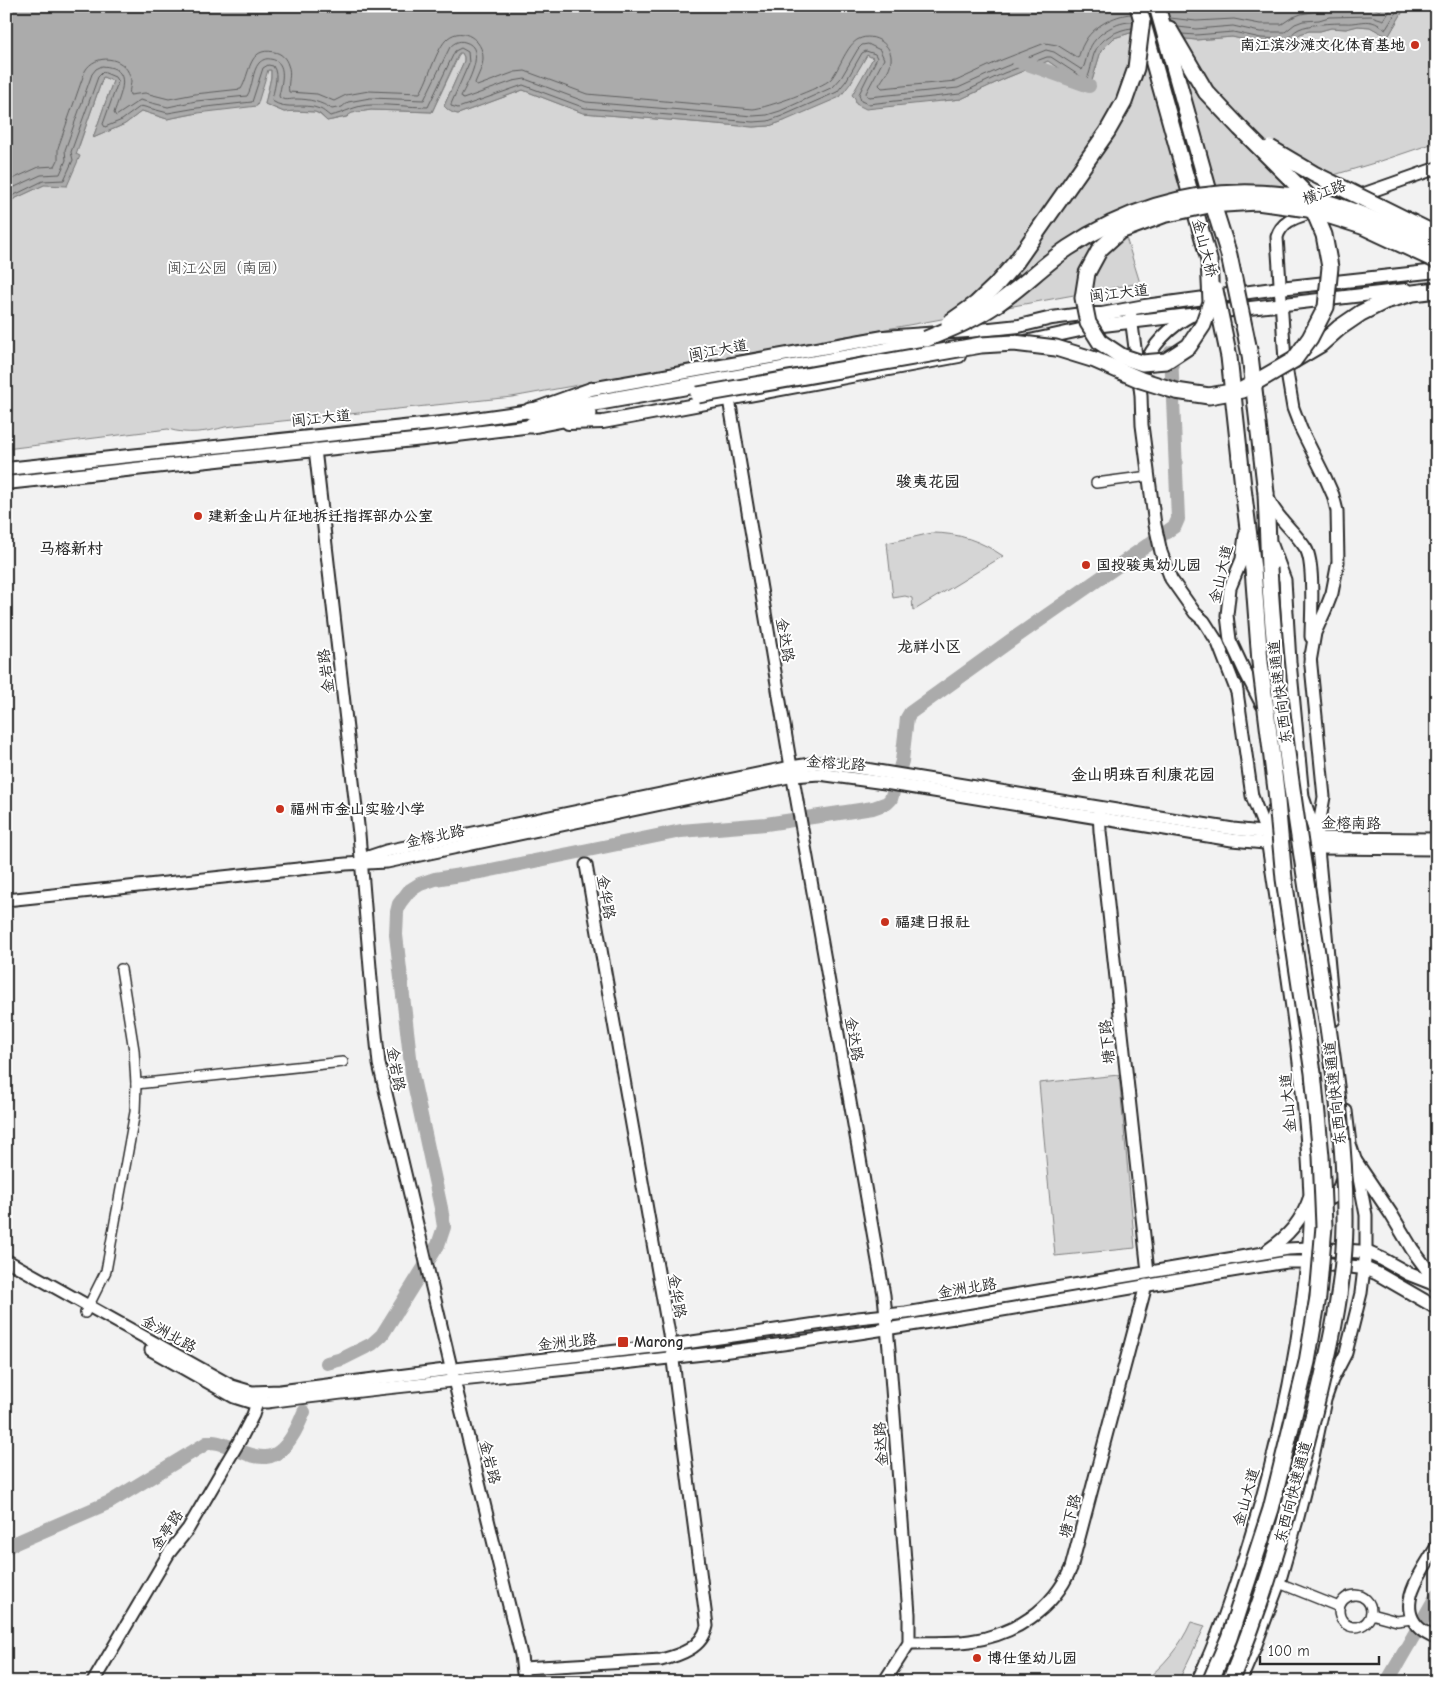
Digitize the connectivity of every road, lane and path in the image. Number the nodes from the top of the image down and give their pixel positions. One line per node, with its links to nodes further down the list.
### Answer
1 (1158, 10): 3 (highway); 26 (highway, 金山大桥, bridge)
2 (1140, 13): 7 (highway, 金山大桥, bridge); 15 (highway, bridge)
3 (1240, 128): 5 (highway, bridge); 16 (highway, bridge)
4 (1437, 168): 10 (main road, 横江路)
5 (1437, 235)
6 (1437, 249): 15 (highway, bridge)
7 (1209, 260): 8 (highway, bridge); 27 (highway, 金山大桥, bridge)
8 (1437, 261)
9 (1437, 271): 10 (main road, 闽江大道)
10 (1280, 288): 12 (main road, 横江路); 14 (main road, 闽江大道)
11 (1437, 288): 12 (main road, 闽江大道); 16 (highway)
12 (1281, 304): 13 (main road, 闽江大道); 31 (main road, 横江路)
13 (1194, 314): 14 (main road, 闽江大道); 18 (main road)
14 (1131, 315): 18 (main road); 19 (main road, 闽江大道); 20 (main road, 闽江大道)
15 (926, 339): 17 (highway)
16 (1294, 360): 17 (highway, bridge)
17 (697, 390): 20 (highway)
18 (1141, 395): 23 (main road)
19 (730, 399): 20 (main road, 闽江大道); 33 (main road, 金达路)
20 (531, 418): 21 (main road, 闽江大道); 22 (main road, 闽江大道)
21 (316, 449): 24 (main road, 闽江大道); 39 (main road, 金岩路)
22 (6, 469)
23 (1149, 476): 25 (street); 32 (main road)
24 (6, 483)
25 (1096, 484)
26 (1266, 493): 29 (highway, 东西向快速通道); 31 (main road)
27 (1244, 496): 28 (highway, 东西向快速通道)
28 (1247, 523): 30 (main road, 金山大道); 80 (highway, 东西向快速通道, bridge)
29 (1267, 525): 37 (main road); 81 (highway, 东西向快速通道, bridge)
30 (1230, 640): 32 (main road); 35 (main road, 金山大道)
31 (1310, 662): 37 (main road)
32 (1237, 692): 35 (main road)
33 (792, 771): 34 (main road, 金榕北路); 39 (main road, 金榕北路); 60 (main road, 金达路)
34 (1099, 813): 35 (main road, 金榕北路); 55 (main road, 塘下路)
35 (1267, 838): 37 (main road, 金榕南路); 47 (main road, 金山大道)
36 (1437, 839): 37 (main road, 金榕南路)
37 (1317, 843): 38 (main road, 金榕南路); 45 (main road)
38 (1437, 849)
39 (362, 861): 41 (main road, 金榕北路); 64 (main road, 金岩路)
40 (586, 865): 62 (main road, 金华路)
41 (6, 900)
42 (121, 969): 44 (street)
43 (343, 1062): 44 (street)
44 (136, 1084): 59 (street)
45 (1350, 1144): 46 (main road); 47 (main road)
46 (1356, 1162): 50 (main road); 56 (main road)
47 (1310, 1196): 48 (main road, 金山大道); 49 (main road)
48 (1308, 1248): 49 (main road, 金洲北路); 50 (main road); 52 (main road, 金山大道)
49 (1264, 1252): 55 (main road, 金洲北路)
50 (1366, 1252): 53 (main road); 56 (main road)
51 (6, 1260): 59 (main road, 金洲北路)
52 (1307, 1262): 53 (main road); 57 (main road, 金洲北路); 65 (main road, 金山大道)
53 (1364, 1268): 58 (main road); 67 (main road)
54 (6, 1269): 59 (main road, 金洲北路)
55 (1148, 1272): 60 (main road, 金洲北路)
56 (1437, 1284)
57 (1146, 1285): 61 (main road, 金洲北路); 74 (main road, 塘下路)
58 (1437, 1308)
59 (87, 1310): 66 (main road, 金洲北路)
60 (886, 1315): 61 (main road, 金达路); 62 (main road, 金洲北路)
61 (888, 1329): 63 (main road, 金洲北路); 74 (main road, 金达路)
62 (671, 1346): 63 (main road, 金华路); 64 (main road, 金洲北路)
63 (672, 1358): 64 (main road, 金洲北路); 75 (main road, 金华路)
64 (453, 1375): 66 (main road, 金洲北路); 75 (main road, 金岩路)
65 (1288, 1393): 67 (main road); 79 (main road, 金山大道)
66 (259, 1397): 76 (main road, 金亭路, bridge)
67 (1325, 1400): 69 (main road)
68 (1437, 1546): 72 (main road)
69 (1279, 1583): 70 (street); 82 (main road)
70 (1339, 1607): 71 (street); 71 (street)
71 (1371, 1614): 72 (street)
72 (1412, 1619): 73 (main road)
73 (1437, 1639)
74 (908, 1644): 78 (main road)
75 (523, 1668): 77 (main road, 金岩路)
76 (93, 1682)
77 (524, 1682)
78 (884, 1682)
79 (1197, 1682)
80 (1210, 1682)
81 (1230, 1682)
82 (1240, 1682)

